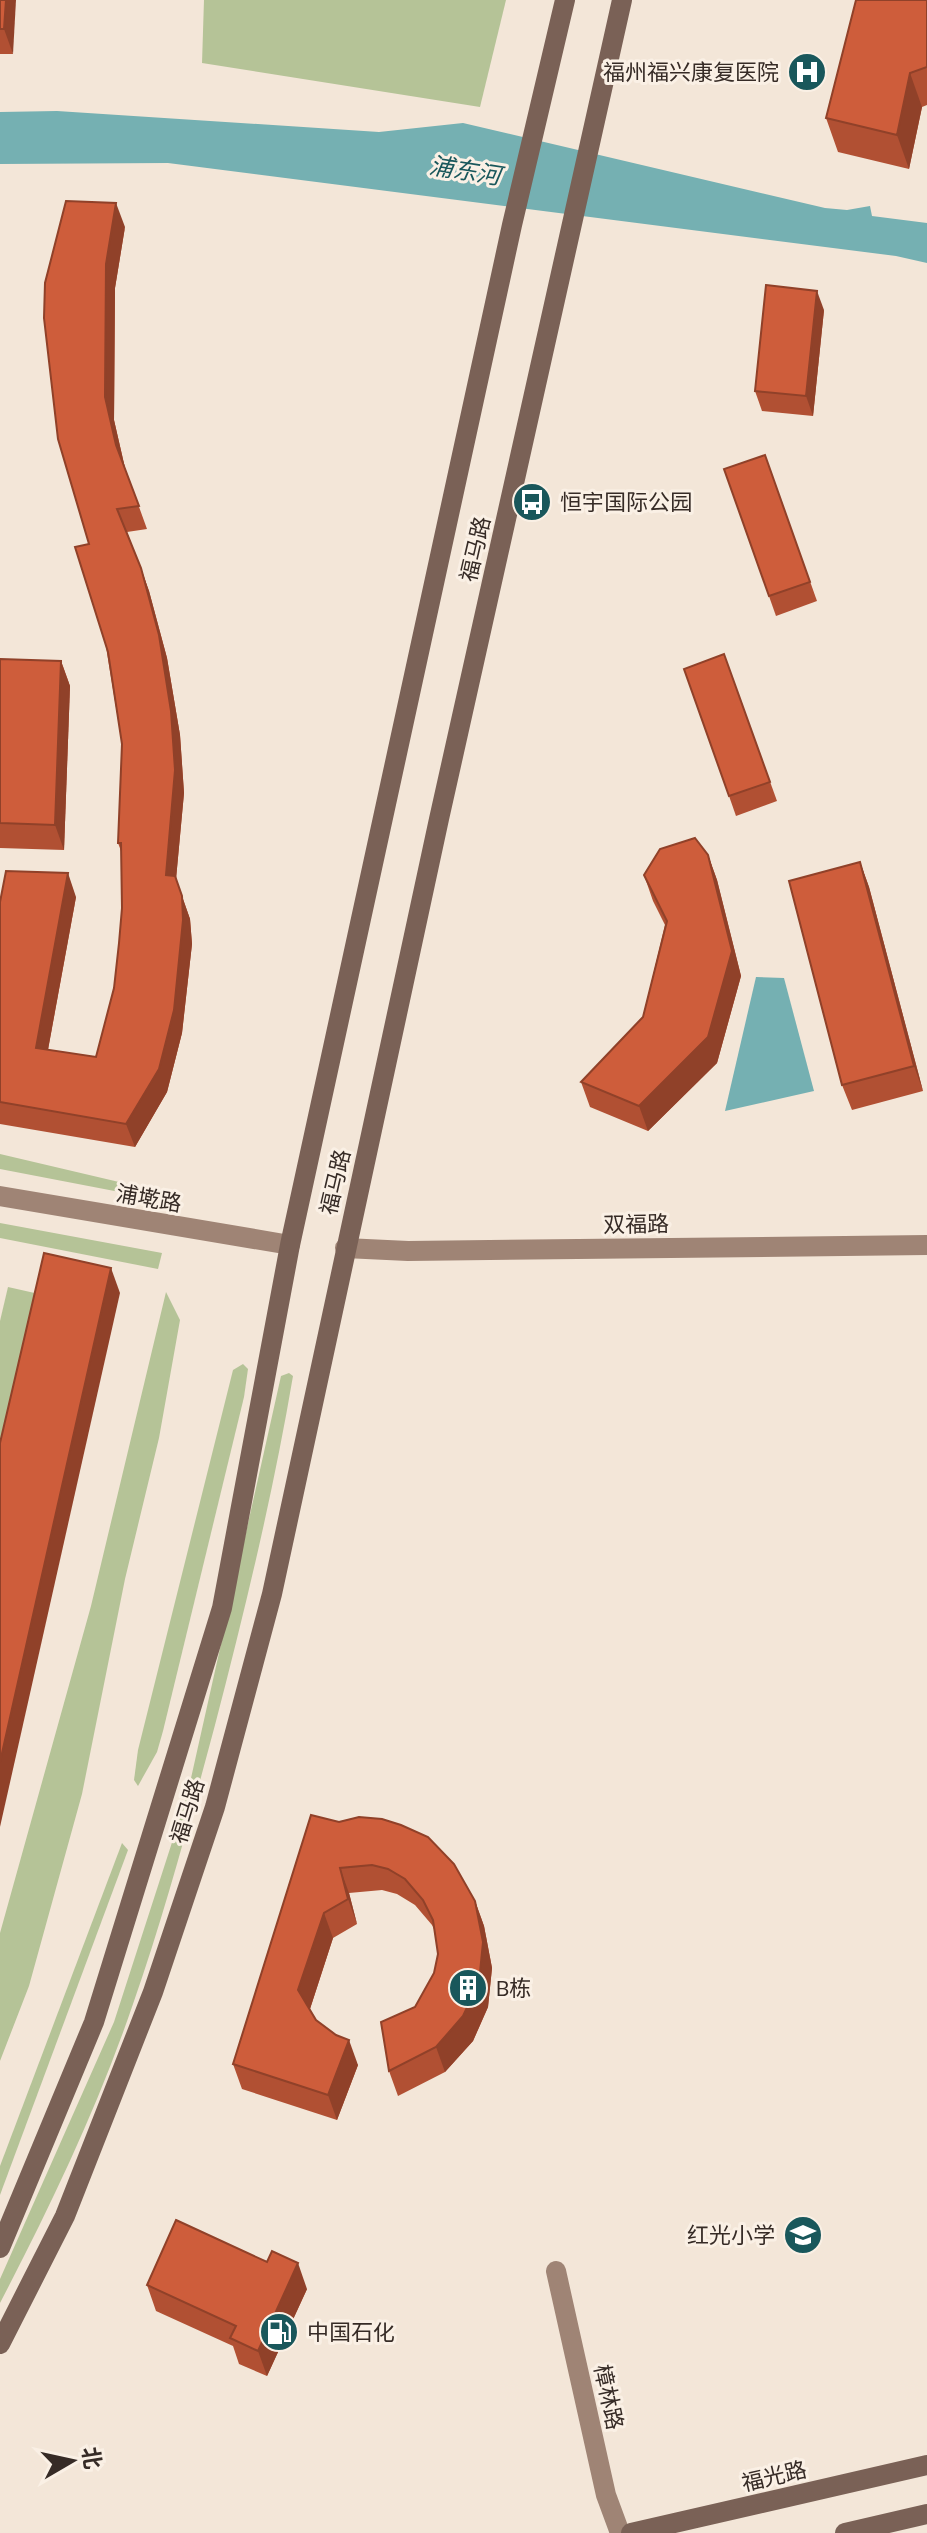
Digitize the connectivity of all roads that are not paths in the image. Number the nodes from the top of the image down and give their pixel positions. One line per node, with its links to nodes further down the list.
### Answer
1 (565, 0): 4 (main road, 福马路)
2 (622, 0): 6 (main road, 福马路)
3 (0, 1196): 4 (street, 浦墘路)
4 (290, 1245): 7 (main road, 福马路)
5 (927, 1245): 6 (street, 双福路)
6 (345, 1248): 9 (main road, 福马路)
7 (0, 2248)
8 (556, 2271): 12 (street, 樟林路)
9 (0, 2344)
10 (927, 2465): 13 (main road, 福光路)
11 (927, 2514): 14 (main road)
12 (620, 2533)
13 (631, 2533)
14 (845, 2533)

